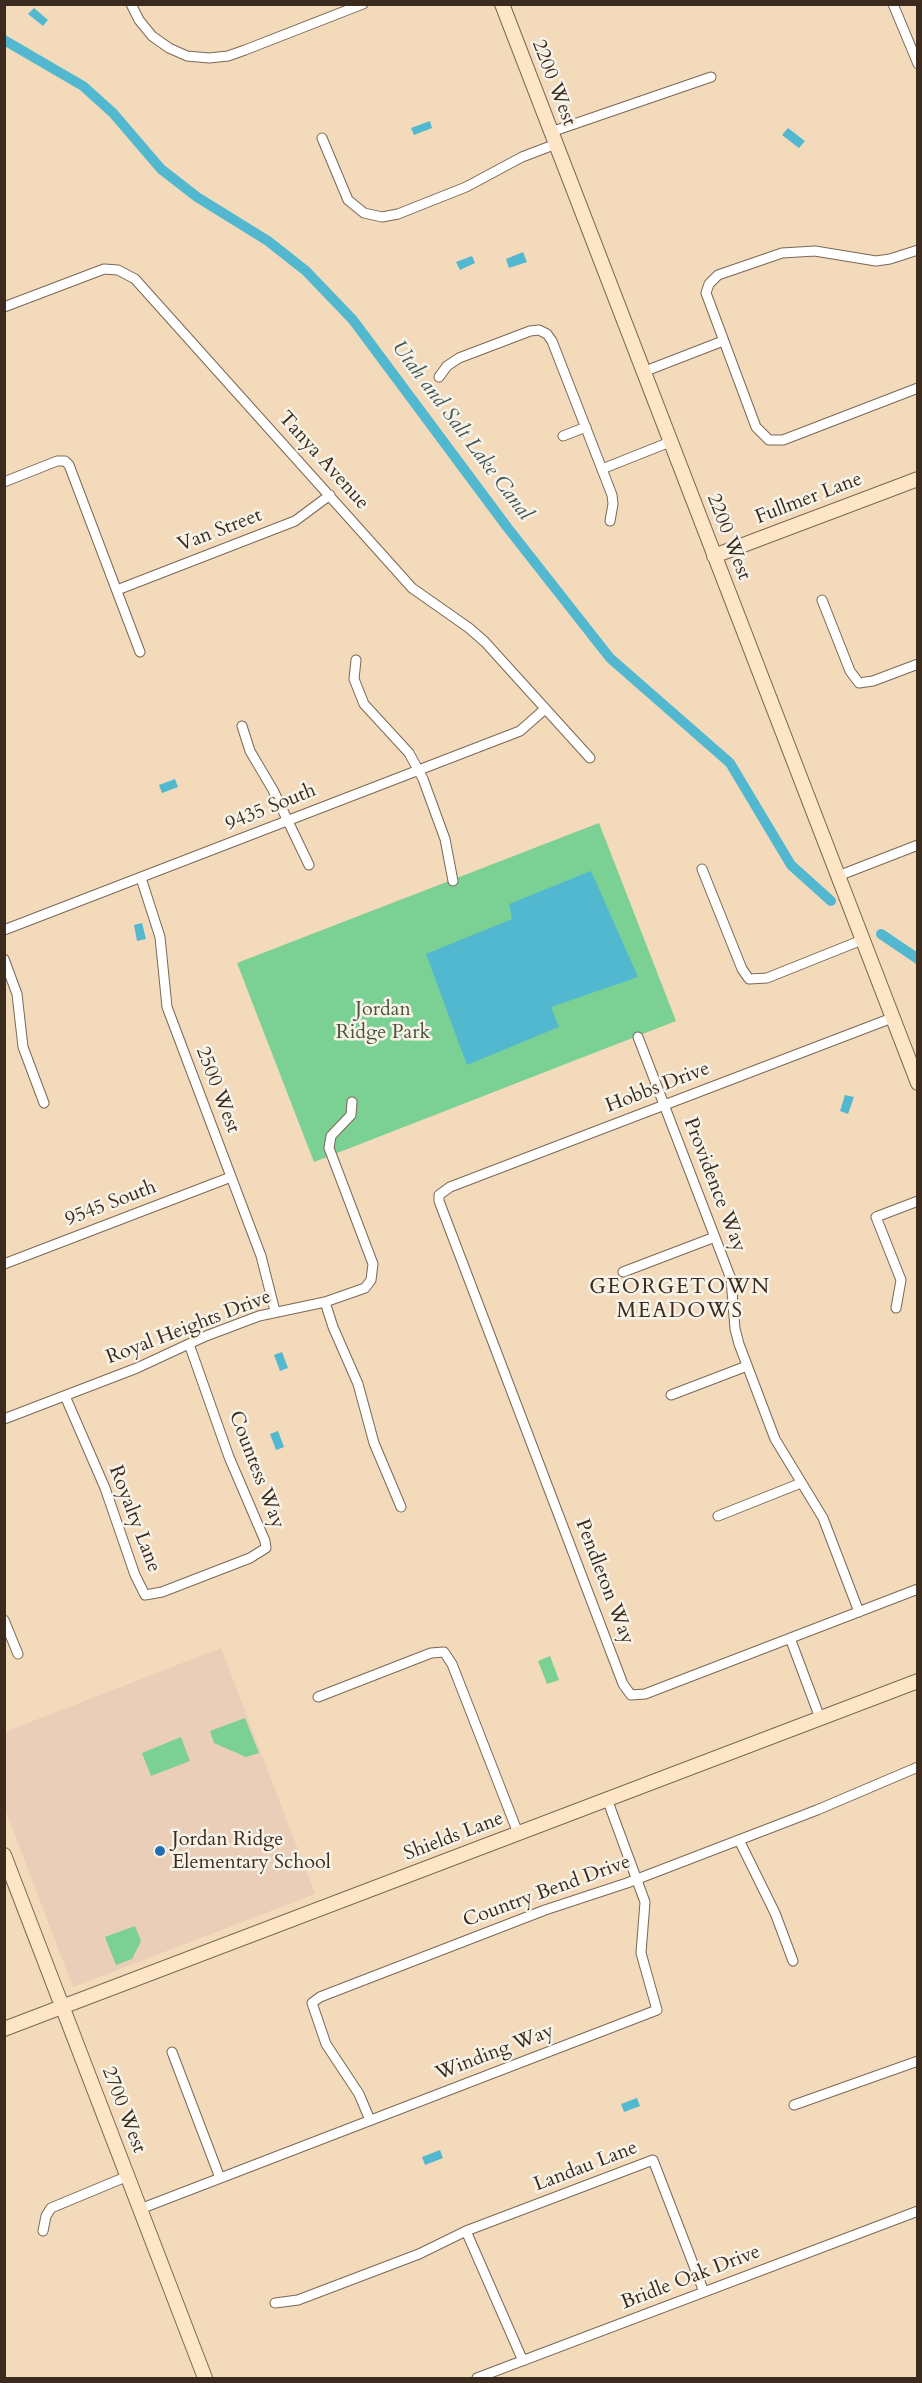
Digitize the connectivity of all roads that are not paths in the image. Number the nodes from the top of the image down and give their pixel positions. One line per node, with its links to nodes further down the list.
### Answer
1 (131, 4): 2 (street)
2 (363, 4)
3 (502, 4): 8 (main road, 2200 West)
4 (893, 4): 5 (street)
5 (918, 64)
6 (711, 77): 8 (street)
7 (322, 138): 8 (street)
8 (553, 138): 12 (main road, 2200 West)
9 (918, 250): 11 (street)
10 (4, 307): 21 (street, Tanya Avenue)
11 (723, 341): 12 (street); 14 (street)
12 (643, 372): 17 (main road, 2200 West)
13 (439, 377): 15 (street)
14 (918, 388)
15 (586, 428): 16 (street); 18 (street)
16 (563, 436)
17 (670, 442): 18 (street); 23 (main road, 2200 West)
18 (602, 469): 22 (street)
19 (918, 478): 23 (main road, Fullmer Lane)
20 (4, 482): 24 (street)
21 (330, 495): 24 (street, Van Street); 29 (street, Tanya Avenue)
22 (610, 521)
23 (714, 556): 37 (main road, 2200 West)
24 (117, 590): 26 (street)
25 (822, 600): 28 (street)
26 (140, 652)
27 (356, 660): 32 (street)
28 (918, 664)
29 (545, 709): 31 (street, Tanya Avenue); 32 (street, 9435 South)
30 (242, 726): 33 (street)
31 (590, 758)
32 (418, 770): 33 (street, 9435 South); 39 (street)
33 (288, 820): 35 (street); 38 (street, 9435 South)
34 (918, 845): 37 (street)
35 (309, 865)
36 (702, 869): 41 (street)
37 (837, 876): 41 (main road, 2200 West)
38 (141, 878): 40 (street, 9435 South); 49 (street, 2500 West)
39 (453, 881)
40 (4, 930)
41 (862, 940): 43 (main road, 2200 West)
42 (4, 959): 47 (street)
43 (892, 1018): 45 (main road, 2200 West); 48 (street, Hobbs Drive)
44 (638, 1037): 48 (street, Providence Way)
45 (918, 1083)
46 (352, 1102): 55 (street, Royal Heights Drive)
47 (44, 1103)
48 (664, 1105): 50 (street, Hobbs Drive); 52 (street, Providence Way)
49 (231, 1177): 53 (street, 9545 South); 57 (street, 2500 West)
50 (439, 1195): 70 (street, Pendleton Way)
51 (918, 1201): 56 (street)
52 (715, 1237): 54 (street); 59 (street, Providence Way)
53 (4, 1264)
54 (623, 1272)
55 (325, 1302): 57 (street, Royal Heights Drive); 64 (street)
56 (896, 1308)
57 (275, 1311): 58 (street, Royal Heights Drive)
58 (189, 1344): 61 (street, Royal Heights Drive); 66 (street, Countess Way)
59 (747, 1366): 60 (street); 63 (street, Providence Way)
60 (671, 1395)
61 (65, 1396): 62 (street, Royal Heights Drive); 66 (street, Royalty Lane)
62 (4, 1419)
63 (801, 1483): 65 (street); 68 (street, Providence Way)
64 (401, 1507)
65 (718, 1516)
66 (206, 1574)
67 (918, 1589): 68 (street, Pendleton Way)
68 (859, 1612): 70 (street, Pendleton Way)
69 (4, 1620): 71 (street)
70 (790, 1638): 74 (street)
71 (18, 1654)
72 (918, 1681): 74 (main road, Shields Lane)
73 (318, 1697): 77 (street)
74 (820, 1718): 76 (main road, Shields Lane)
75 (918, 1767): 78 (street, Country Bend Drive)
76 (607, 1799): 77 (main road, Shields Lane); 80 (street, Winding Way)
77 (518, 1833): 82 (main road, Shields Lane)
78 (739, 1840): 80 (street, Country Bend Drive); 81 (street)
79 (4, 1855): 82 (main road, 2700 West)
80 (637, 1879): 87 (street, Winding Way); 87 (street, Country Bend Drive)
81 (793, 1961)
82 (63, 2007): 83 (main road, Shields Lane); 88 (main road, 2700 West)
83 (4, 2029)
84 (172, 2052): 89 (street)
85 (918, 2061): 86 (street)
86 (794, 2104)
87 (370, 2120): 89 (street, Winding Way)
88 (128, 2176): 90 (main road, 2700 West); 92 (street)
89 (220, 2178): 90 (street, Winding Way)
90 (140, 2209): 97 (main road, 2700 West)
91 (918, 2211): 94 (street, Bridle Oak Drive)
92 (43, 2231)
93 (466, 2231): 94 (street, Landau Lane); 95 (street); 96 (street)
94 (704, 2292): 96 (street, Bridle Oak Drive)
95 (275, 2303)
96 (523, 2361): 98 (street, Bridle Oak Drive)
97 (205, 2379)
98 (477, 2379)

